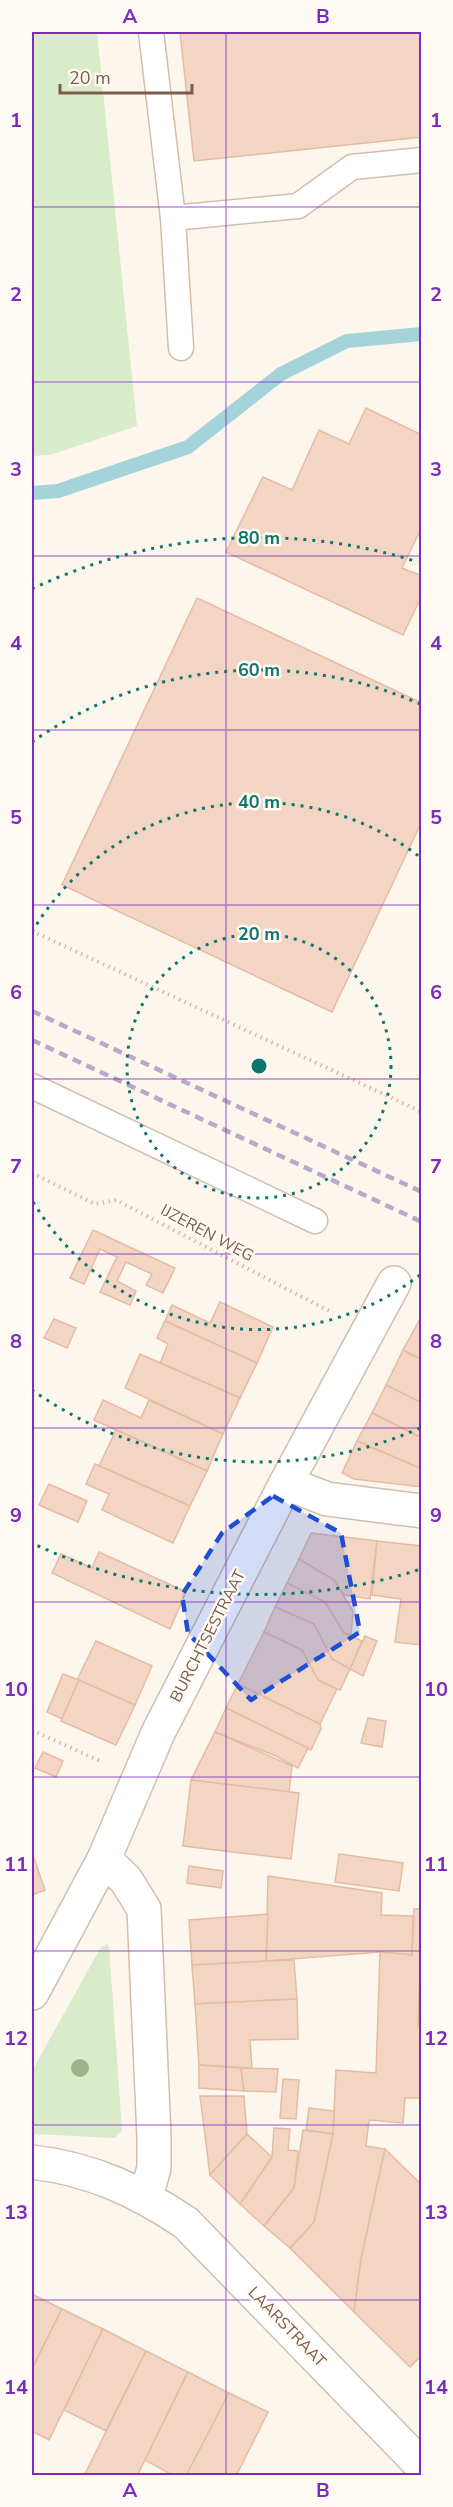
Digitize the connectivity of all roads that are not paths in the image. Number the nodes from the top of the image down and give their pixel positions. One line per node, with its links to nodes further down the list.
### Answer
1 (151, 32): 3 (lane)
2 (422, 160): 3 (lane)
3 (172, 218): 4 (lane)
4 (181, 348)
5 (32, 1086): 6 (lane)
6 (315, 1221)
7 (394, 1283): 8 (street, BURCHTSESTRAAT)
8 (286, 1483): 9 (street); 10 (street, BURCHTSESTRAAT)
9 (422, 1510)
10 (104, 1859): 11 (street, BURCHTSESTRAAT); 13 (street)
11 (32, 1993)
12 (32, 2162): 13 (street, LAARSTRAAT)
13 (146, 2196): 14 (street, LAARSTRAAT)
14 (422, 2466)

